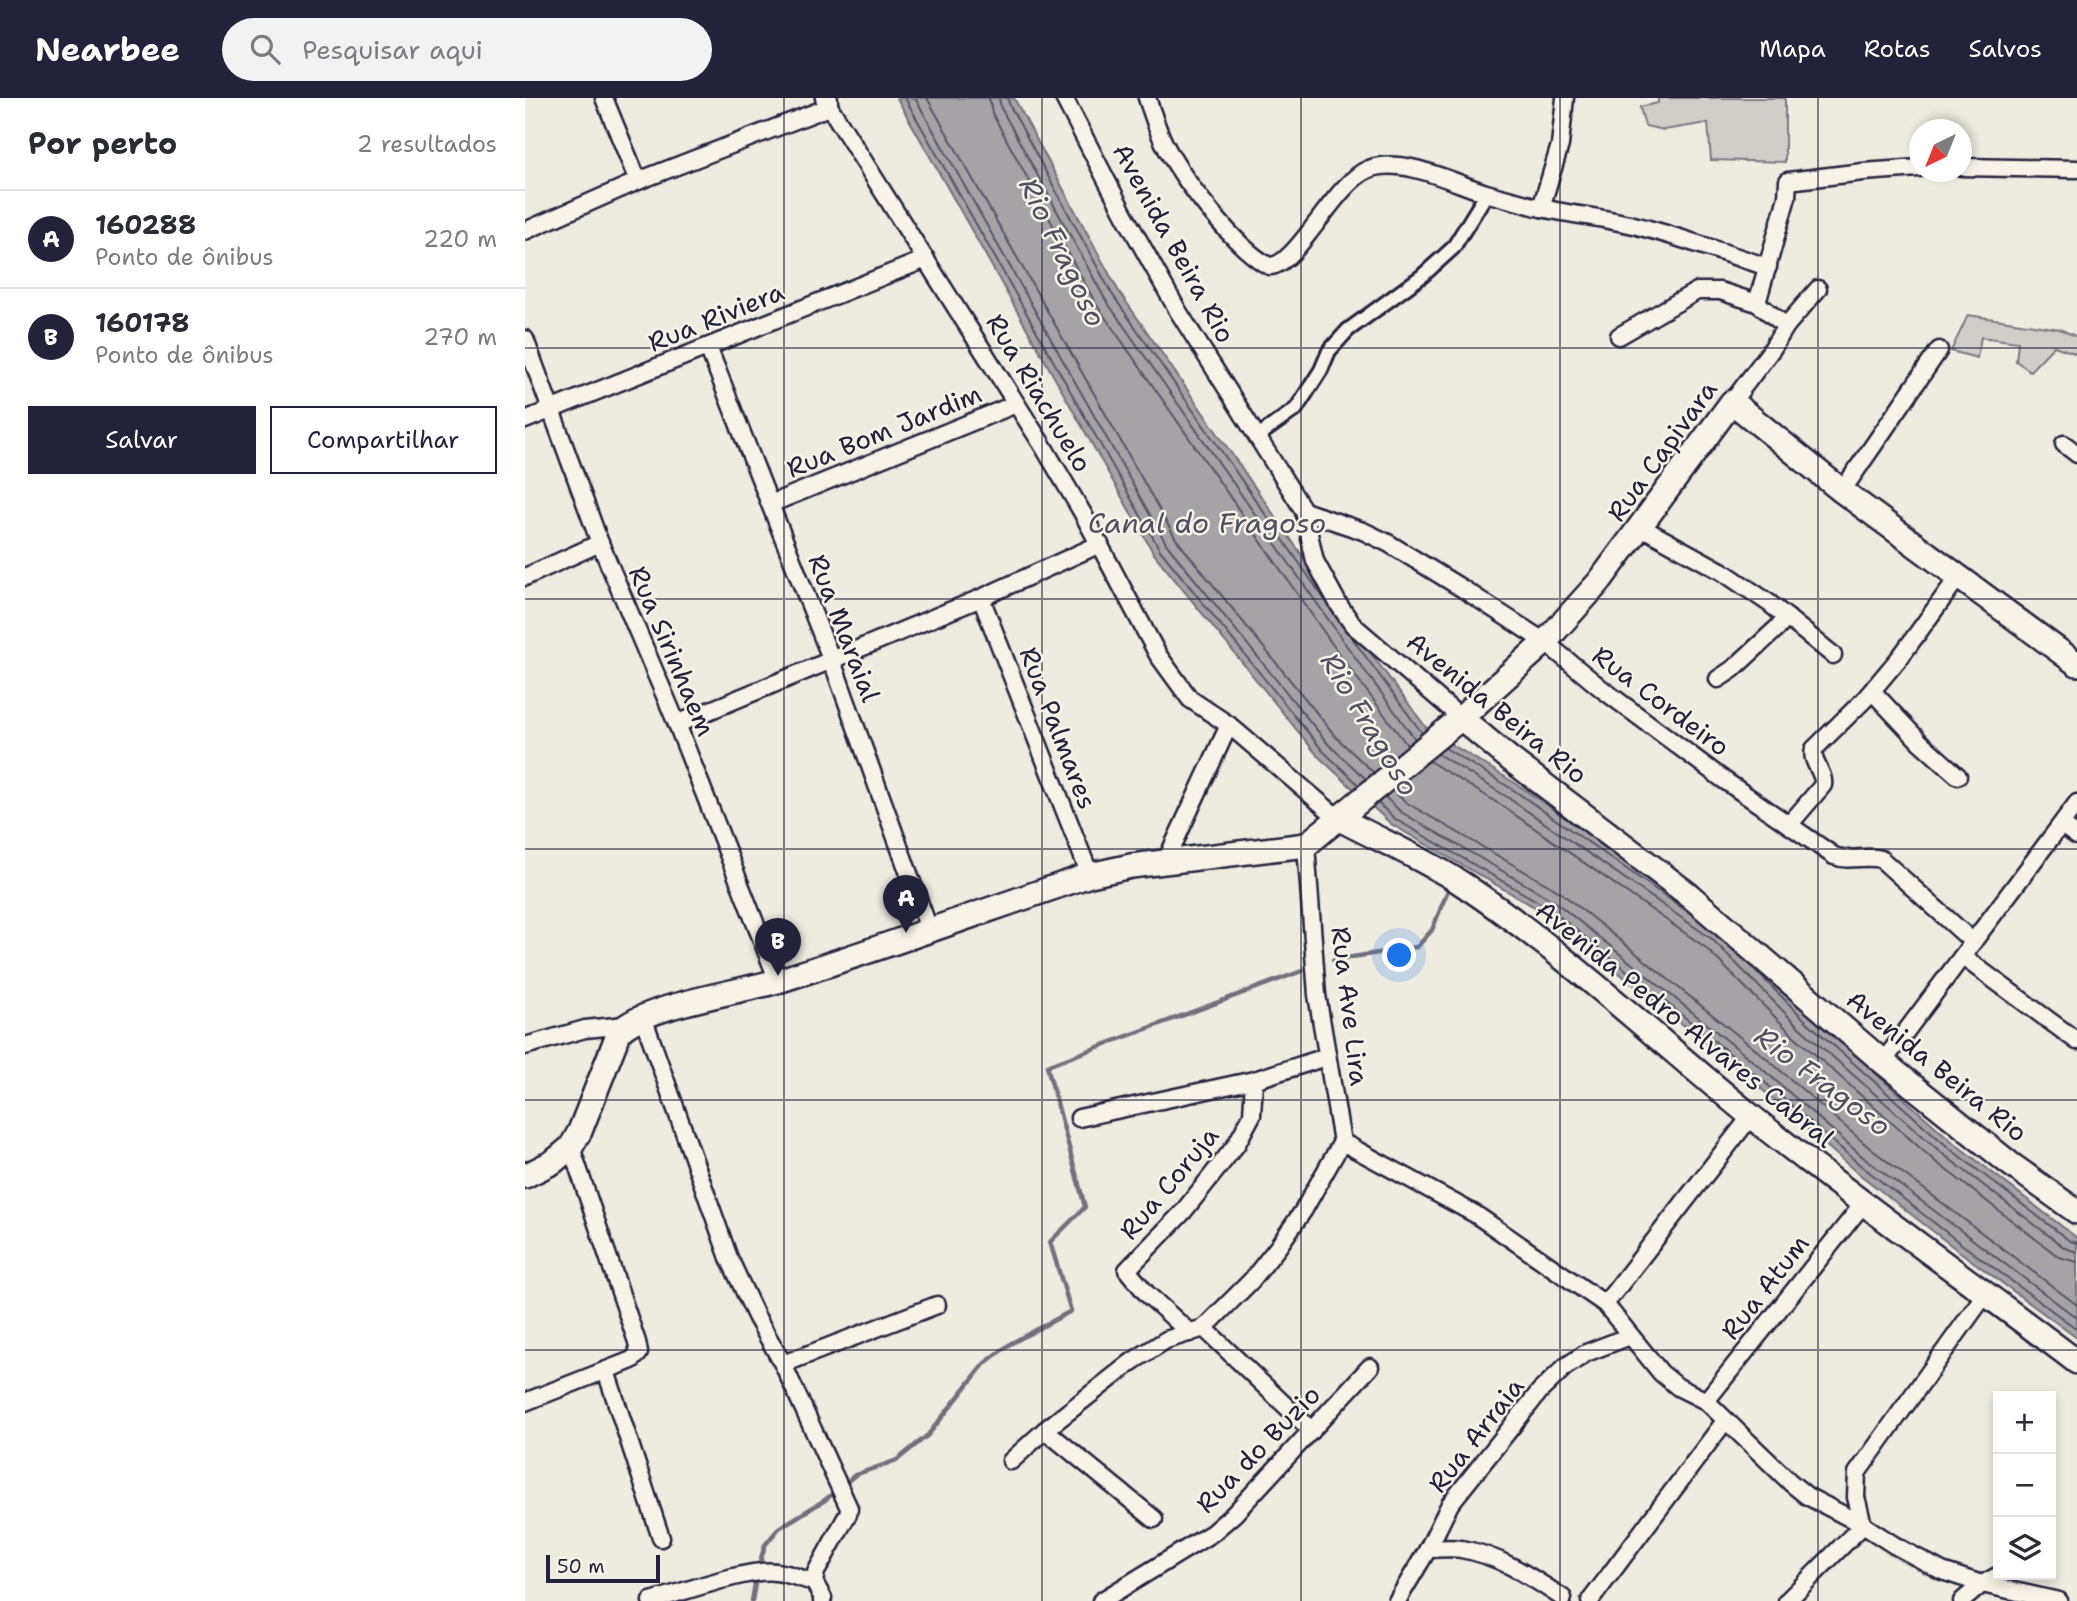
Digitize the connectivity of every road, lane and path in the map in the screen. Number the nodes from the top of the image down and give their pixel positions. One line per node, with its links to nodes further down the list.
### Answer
1 (604, 98): 9 (street)
2 (1064, 98): 26 (street, Avenida Beira Rio)
3 (1147, 98): 10 (street)
4 (1565, 98): 11 (street)
5 (828, 101): 9 (street); 13 (street, Rua Riachuelo)
6 (1972, 167): 8 (street)
7 (1909, 169): 14 (street)
8 (2077, 169)
9 (638, 181): 12 (street)
10 (1487, 193): 11 (street); 26 (street)
11 (1541, 208): 14 (street)
12 (525, 231)
13 (926, 259): 20 (street, Rua Riviera); 23 (street, Rua Riachuelo)
14 (1768, 267): 16 (street)
15 (1818, 289): 17 (street, Rua Capivara)
16 (1757, 303): 17 (street); 18 (street)
17 (1786, 326): 22 (street, Rua Capivara)
18 (1619, 336)
19 (525, 339): 24 (street, Rua Sirinhaem)
20 (708, 347): 24 (street, Rua Riviera); 28 (street, Rua Maraial)
21 (1939, 351): 27 (street)
22 (1733, 402): 27 (main road); 30 (main road, Rua Capivara)
23 (1016, 404): 28 (street, Rua Bom Jardim); 32 (street, Rua Riachuelo)
24 (552, 410): 25 (street, Rua Riviera); 31 (street, Rua Sirinhaem)
25 (525, 420)
26 (1258, 436): 29 (street, Avenida Beira Rio)
27 (1842, 491): 33 (main road)
28 (770, 504): 39 (street, Rua Maraial)
29 (1304, 511): 37 (street, Rua Cordeiro); 44 (street, Avenida Beira Rio)
30 (1641, 527): 36 (street); 37 (main road, Rua Capivara)
31 (600, 543): 34 (street); 43 (street, Rua Sirinhaem)
32 (1100, 544): 35 (street); 45 (street, Rua Riachuelo)
33 (1959, 576): 40 (main road); 42 (street)
34 (525, 577)
35 (981, 598): 39 (street); 54 (street, Rua Palmares)
36 (1787, 618): 38 (street); 41 (street)
37 (1545, 642): 44 (main road, Rua Capivara); 49 (street, Rua Cordeiro)
38 (1833, 655)
39 (832, 661): 43 (street); 55 (street, Rua Maraial)
40 (2077, 664)
41 (1718, 678)
42 (1872, 691): 46 (street); 49 (street)
43 (677, 724): 58 (street, Rua Sirinhaem)
44 (1453, 724): 48 (main road); 63 (main road, Avenida Beira Rio)
45 (1229, 725): 48 (street, Rua Riachuelo); 53 (street)
46 (1958, 776)
47 (2077, 803): 50 (street)
48 (1342, 814): 52 (main road); 65 (main road, Avenida Pedro Alvares Cabral)
49 (1789, 825): 56 (street, Rua Cordeiro)
50 (2062, 825): 51 (street); 56 (street)
51 (2077, 836)
52 (1305, 845): 53 (main road); 62 (street, Rua Ave Lira)
53 (1165, 863): 54 (main road)
54 (1090, 875): 55 (main road)
55 (929, 929): 58 (main road)
56 (1973, 942): 57 (street)
57 (1963, 957): 60 (street); 63 (street)
58 (778, 981): 59 (main road)
59 (635, 1021): 61 (street); 68 (main road); 78 (street)
60 (2077, 1041)
61 (525, 1046)
62 (1326, 1057): 64 (street); 67 (street, Rua Ave Lira)
63 (1883, 1062): 70 (main road, Avenida Beira Rio)
64 (1254, 1080): 66 (street); 75 (street, Rua Coruja)
65 (1751, 1116): 71 (main road, Avenida Pedro Alvares Cabral); 73 (street)
66 (1079, 1118)
67 (1342, 1142): 73 (street); 75 (street)
68 (571, 1147): 69 (main road); 80 (street)
69 (525, 1176)
70 (2074, 1202)
71 (1863, 1204): 72 (main road, Avenida Pedro Alvares Cabral); 81 (street, Rua Atum)
72 (1986, 1293): 77 (main road, Avenida Pedro Alvares Cabral); 88 (street)
73 (1605, 1304): 76 (street)
74 (937, 1306): 78 (street)
75 (1198, 1330): 84 (street); 85 (street)
76 (1630, 1336): 81 (street); 90 (street, Rua Arraia)
77 (2077, 1362)
78 (783, 1364): 92 (street)
79 (1370, 1367): 85 (street, Rua do Buzio)
80 (606, 1371): 82 (street); 89 (street)
81 (1706, 1401): 83 (street)
82 (525, 1402)
83 (1725, 1421): 88 (street); 99 (street)
84 (1045, 1430): 86 (street); 87 (street)
85 (1312, 1431): 97 (street, Rua do Buzio)
86 (1011, 1461)
87 (1154, 1519)
88 (1863, 1525): 93 (street); 100 (street)
89 (661, 1538)
90 (1428, 1549): 94 (street); 98 (street, Rua Arraia)
91 (1993, 1578): 93 (street)
92 (814, 1582): 95 (street); 96 (street)
93 (1982, 1584): 101 (street); 102 (street)
94 (1562, 1599): 99 (street)
95 (826, 1600)
96 (651, 1601)
97 (1101, 1601)
98 (1397, 1601)
99 (1589, 1601)
100 (1787, 1601)
101 (1962, 1601)
102 (2059, 1601)

